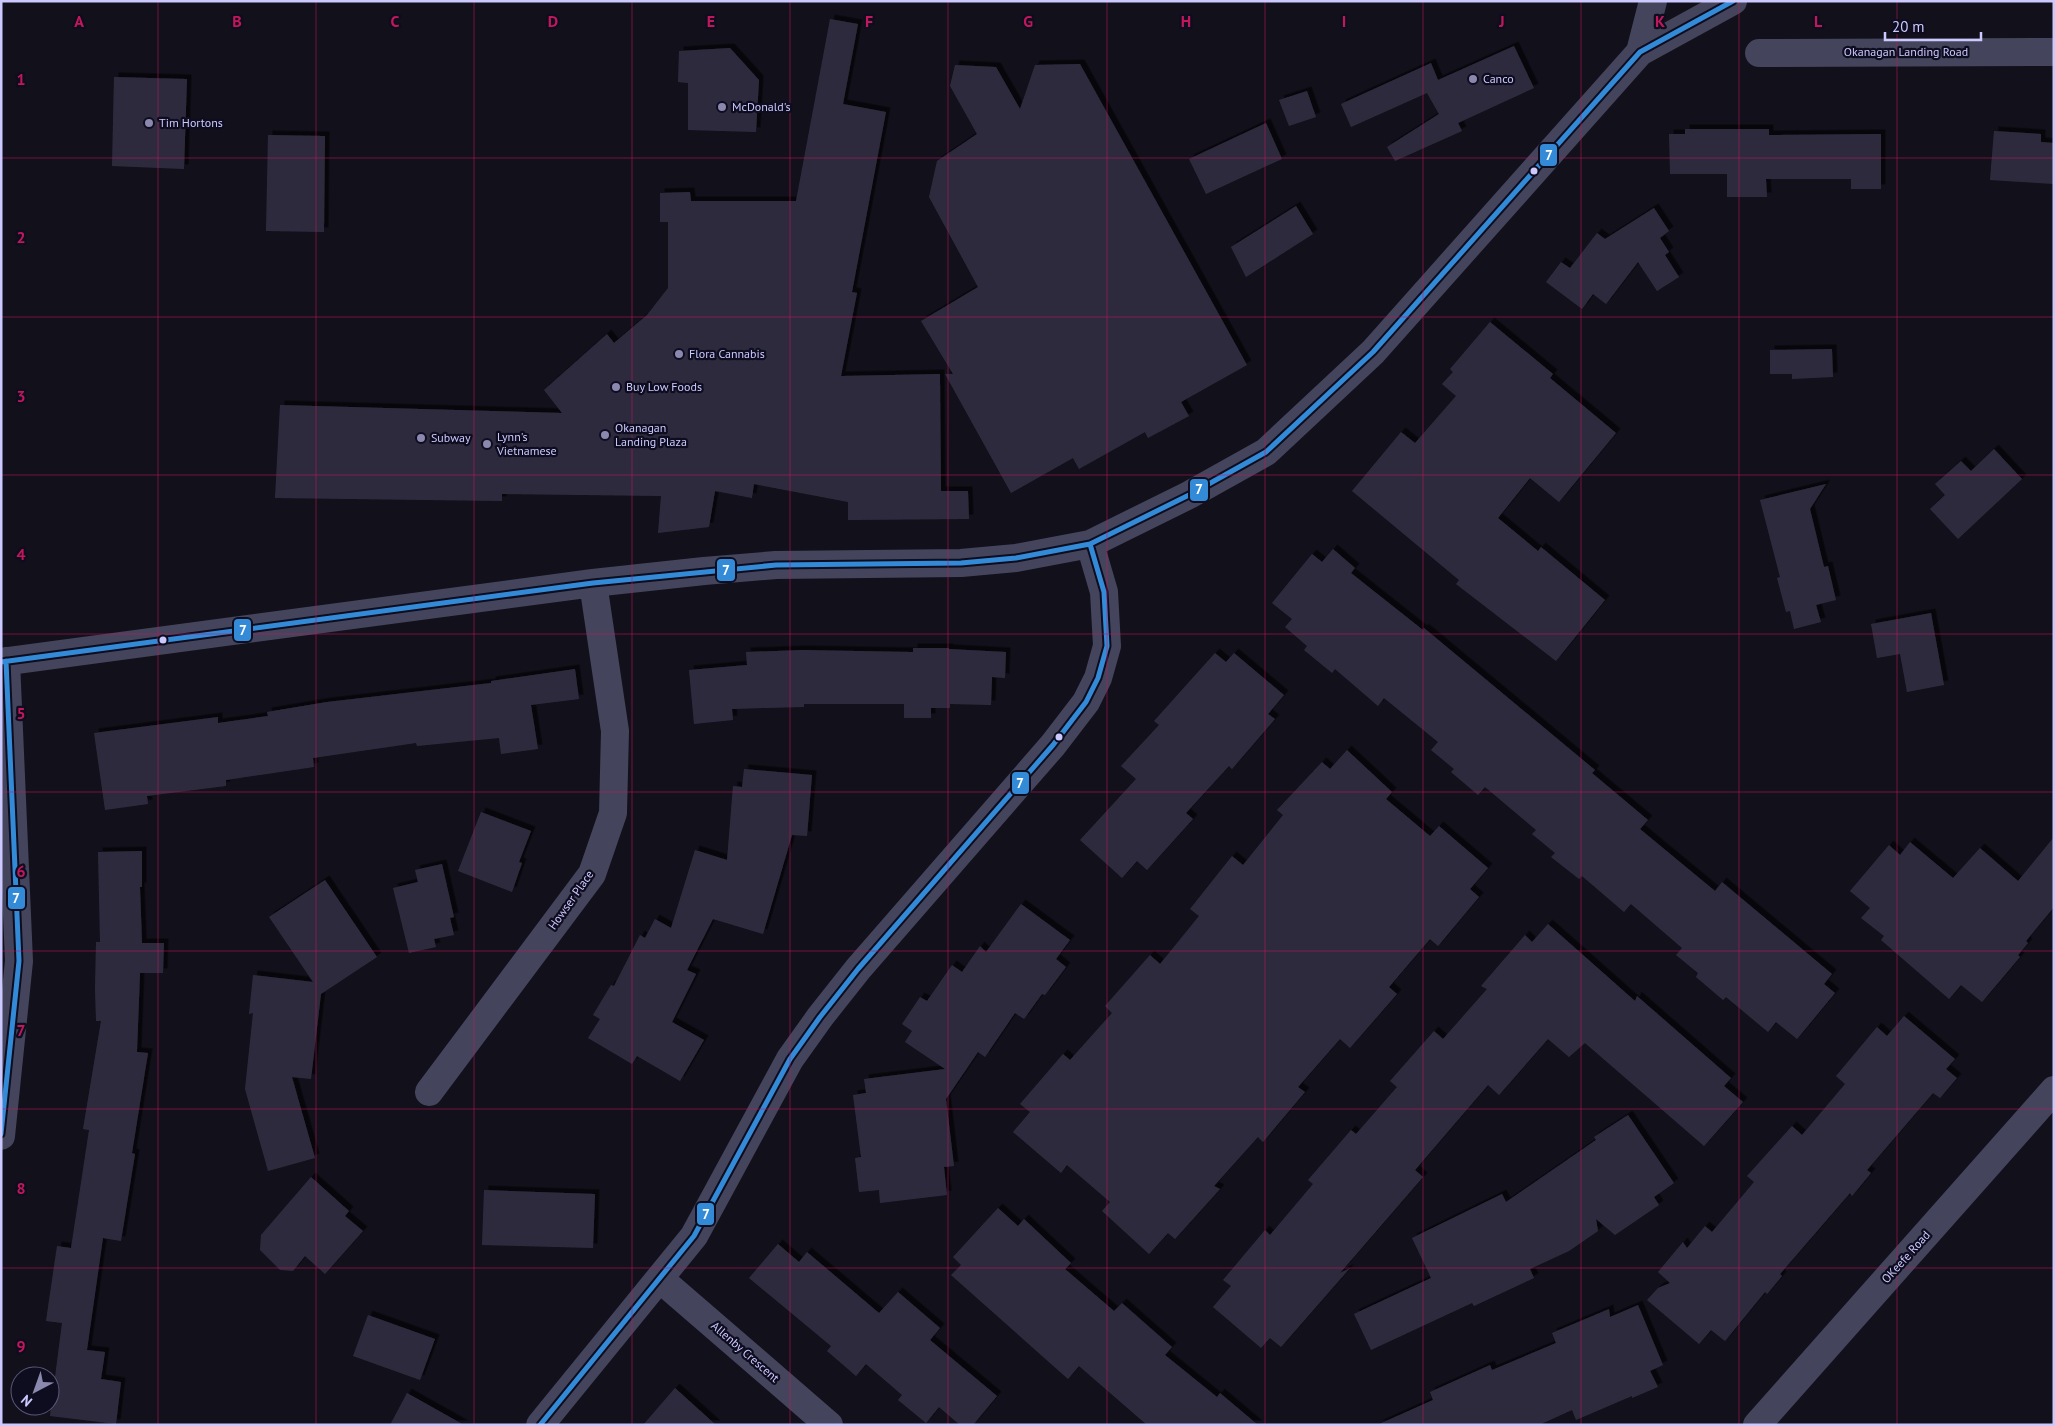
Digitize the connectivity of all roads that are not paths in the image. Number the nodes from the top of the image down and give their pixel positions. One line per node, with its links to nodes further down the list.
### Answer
1 (1653, 1): 3 (street)
2 (1733, 1): 3 (street)
3 (1640, 52): 6 (street)
4 (2054, 52): 5 (street, Okanagan Landing Road)
5 (1759, 53)
6 (1090, 544): 7 (street); 12 (street)
7 (593, 583): 8 (street); 10 (street, Howser Place)
8 (4, 662): 11 (street)
9 (2054, 1090): 15 (street, OKeefe Road)
10 (429, 1092)
11 (1, 1136)
12 (660, 1279): 13 (street); 14 (street, Allenby Crescent)
13 (540, 1425)
14 (829, 1425)
15 (1757, 1425)

